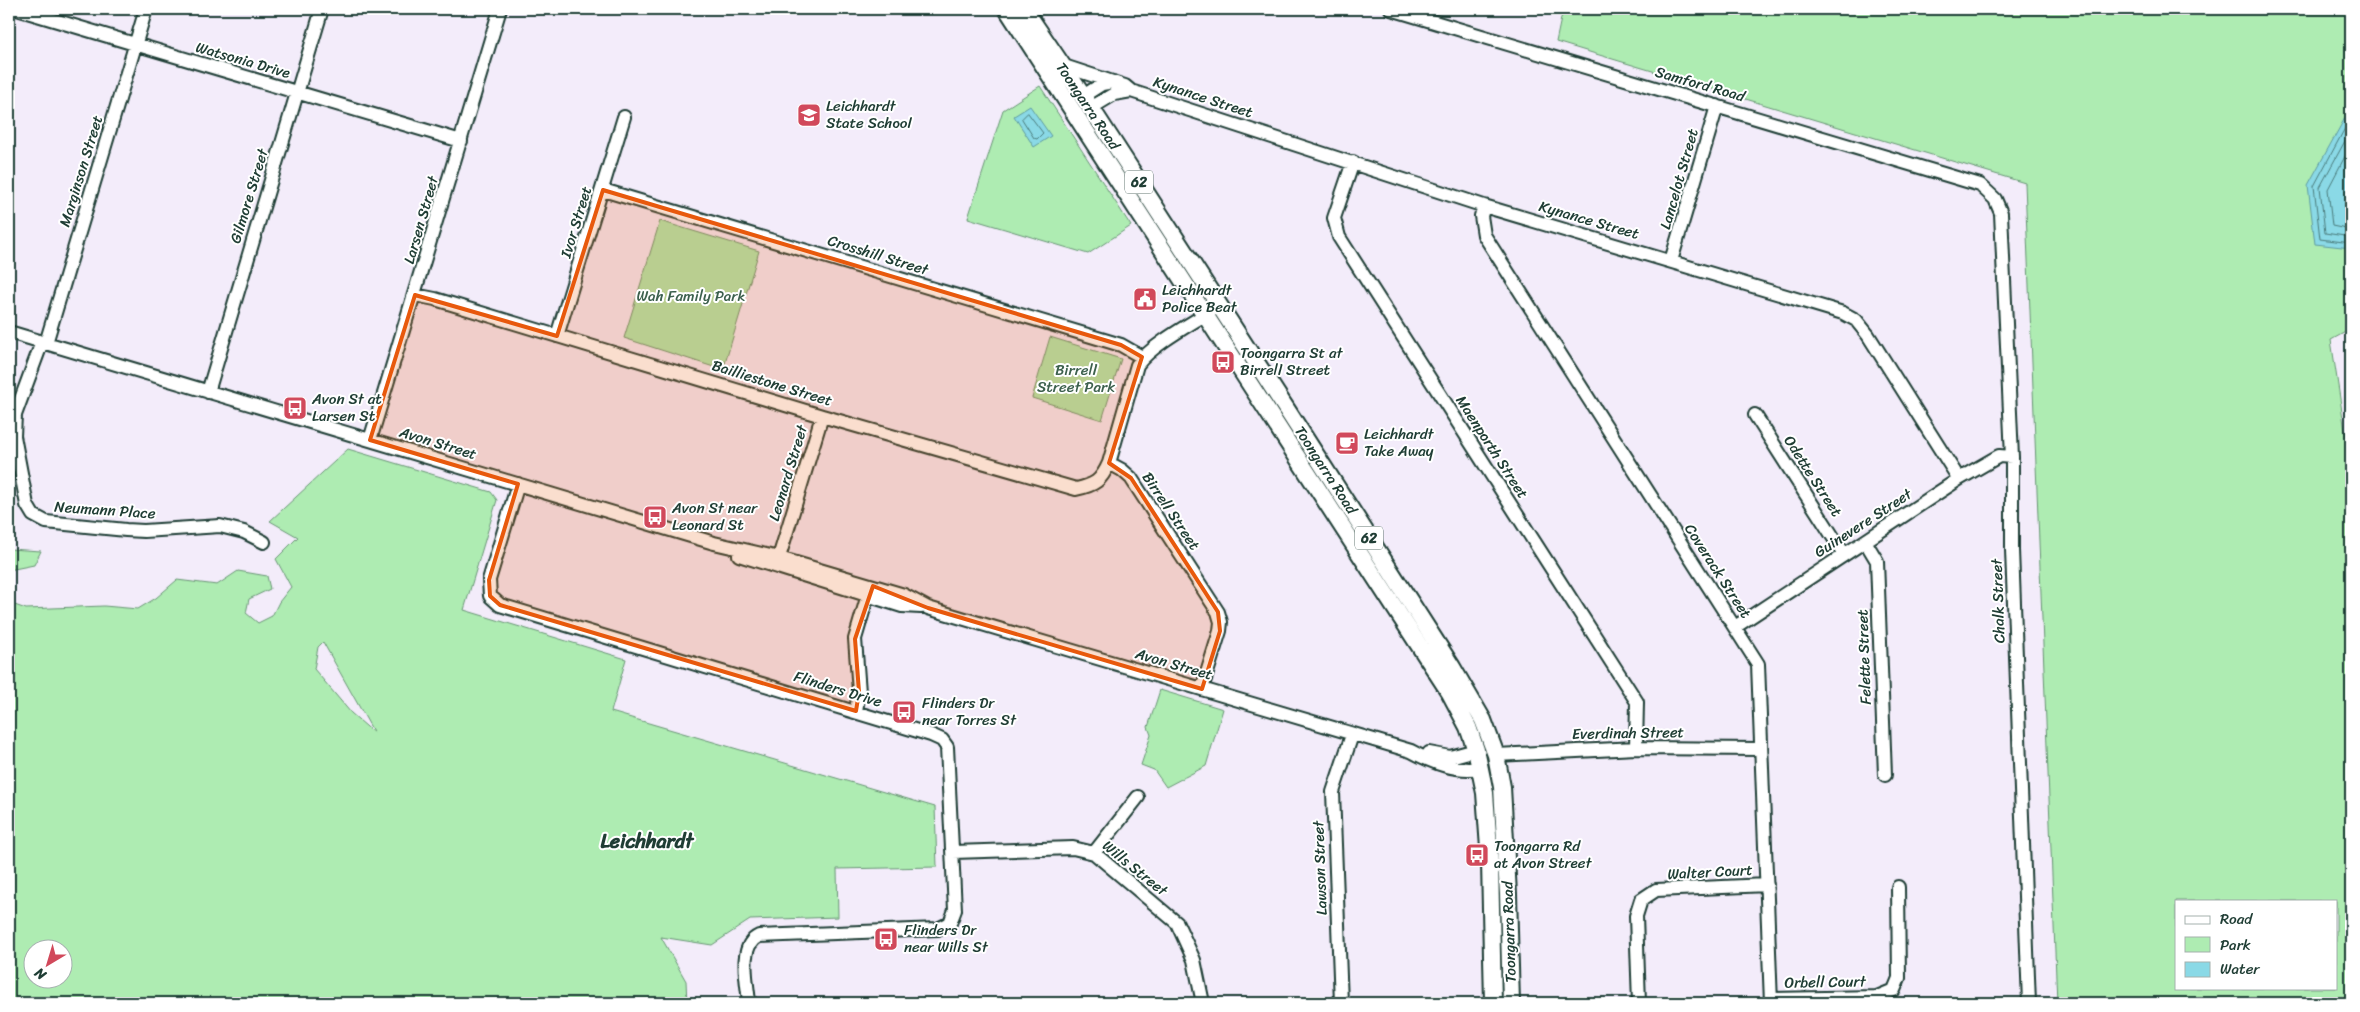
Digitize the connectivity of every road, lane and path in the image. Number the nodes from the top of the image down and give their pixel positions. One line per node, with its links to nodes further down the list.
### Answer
1 (16, 9): 8 (street, Watsonia Drive)
2 (146, 9): 8 (street, Marginson Street)
3 (322, 9): 12 (street, Gilmore Street)
4 (500, 9): 16 (street, Larsen Street)
5 (1007, 9): 13 (main road, Toongarra Road / 62)
6 (1024, 9): 9 (main road, Toongarra Road / 62)
7 (1390, 9): 14 (street, Samford Road)
8 (136, 44): 12 (street, Watsonia Drive); 26 (street, Marginson Street)
9 (1061, 66): 10 (street, Kynance Street); 13 (main road, Toongarra Road / 62)
10 (1113, 82): 11 (street, Kynance Street); 13 (street)
11 (1131, 91): 13 (street); 17 (street, Kynance Street)
12 (297, 92): 16 (street, Watsonia Drive); 28 (street, Gilmore Street)
13 (1082, 104): 23 (main road, Toongarra Road / 62)
14 (1717, 106): 19 (street, Samford Road); 21 (street, Lancelot Street)
15 (624, 118): 18 (street, Ivor Street)
16 (461, 140): 22 (street, Larsen Street)
17 (1353, 162): 20 (street, Kynance Street); 45 (street, Maenporth Street)
18 (603, 190): 25 (street, Ivor Street); 27 (street, Crosshill Street)
19 (1995, 199): 32 (street, Chalk Street)
20 (1484, 206): 21 (street, Kynance Street); 41 (street, Coverack Street)
21 (1672, 261): 34 (street, Kynance Street)
22 (415, 295): 25 (street, Bailliestone Street); 31 (street, Larsen Street)
23 (1212, 311): 27 (street); 47 (main road, Toongarra Road / 62); 49 (main road, Toongarra Road / 62)
24 (9, 332): 26 (street, Avon Street)
25 (557, 336): 30 (street, Bailliestone Street)
26 (44, 343): 28 (street, Avon Street); 37 (street, Neumann Place)
27 (1142, 357): 33 (street)
28 (208, 392): 31 (street, Avon Street)
29 (1755, 415): 38 (street, Odette Street)
30 (822, 416): 33 (street, Bailliestone Street); 39 (street, Leonard Street)
31 (370, 440): 35 (street, Avon Street)
32 (2012, 456): 34 (street, Guinevere Street); 64 (street, Chalk Street)
33 (1108, 463): 42 (street, Birrell Street)
34 (1959, 479): 36 (street, Guinevere Street)
35 (518, 484): 39 (street, Avon Street); 43 (street, Flinders Drive)
36 (1865, 541): 38 (street, Guinevere Street); 51 (street, Felette Street)
37 (264, 542)
38 (1844, 554): 41 (street, Guinevere Street)
39 (778, 563): 40 (street, Avon Street)
40 (870, 591): 42 (street, Avon Street); 43 (street)
41 (1735, 627): 46 (street, Coverack Street)
42 (1202, 689): 44 (street, Avon Street)
43 (856, 711): 53 (street, Flinders Drive)
44 (1352, 734): 48 (street, Avon Street); 60 (street, Lawson Street)
45 (1636, 748): 46 (street, Everdinah Street); 49 (street, Everdinah Street)
46 (1762, 749): 55 (street, Coverack Street)
47 (1476, 750): 48 (street, Avon Street); 49 (main road); 50 (main road, Toongarra Road / 62)
48 (1412, 751): 50 (street, Avon Street)
49 (1496, 755): 50 (main road); 62 (main road, Toongarra Road / 62)
50 (1480, 768): 61 (main road, Toongarra Road / 62)
51 (1886, 774)
52 (1138, 797): 54 (street)
53 (953, 852): 54 (street, Wills Street); 58 (street, Flinders Drive)
54 (1094, 853): 59 (street, Wills Street)
55 (1767, 886): 57 (street, Coverack Street); 63 (street, Walter Court)
56 (1898, 887): 57 (street, Orbell Court)
57 (1771, 1001)
58 (748, 1003)
59 (1203, 1003)
60 (1341, 1003)
61 (1493, 1003)
62 (1511, 1003)
63 (1639, 1003)
64 (2029, 1003)

